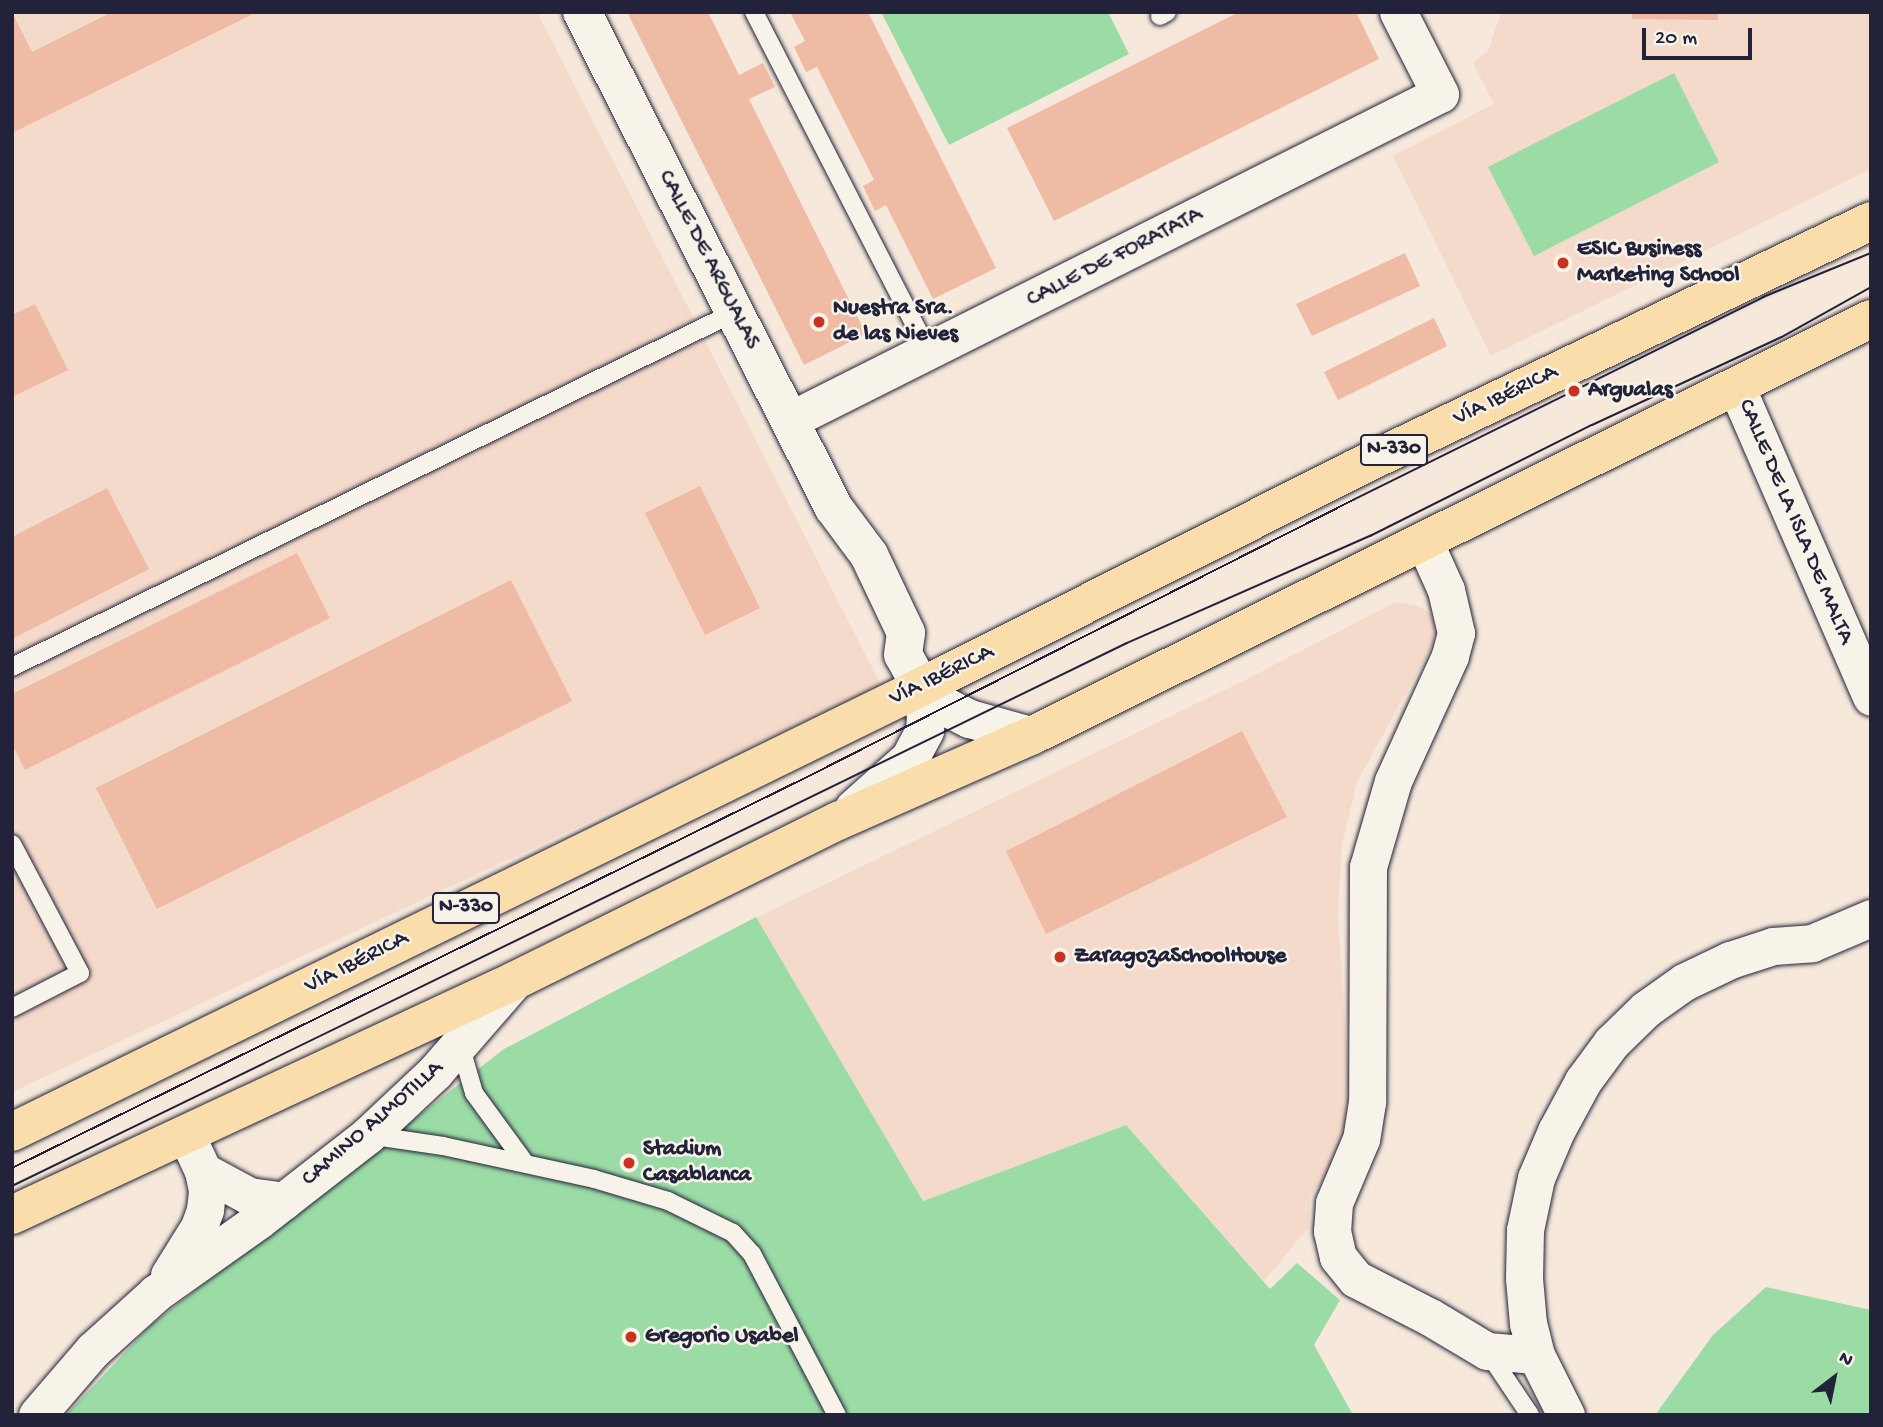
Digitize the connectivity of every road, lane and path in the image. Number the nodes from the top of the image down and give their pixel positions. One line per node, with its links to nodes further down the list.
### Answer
1 (582, 12): 5 (street, CALLE DE ARGUALAS)
2 (754, 12): 7 (lane)
3 (1398, 12): 7 (street, CALLE DE FORATATA)
4 (1871, 221): 12 (highway, VÍA IBÉRICA / N-330)
5 (734, 312): 9 (street, CALLE DE ARGUALAS); 11 (lane)
6 (1871, 319): 8 (highway)
7 (929, 352): 9 (street, CALLE DE FORATATA)
8 (1736, 386): 10 (highway); 13 (street, CALLE DE LA ISLA DE MALTA)
9 (790, 421): 12 (street, CALLE DE ARGUALAS)
10 (1424, 541): 14 (highway); 29 (street)
11 (12, 667)
12 (912, 671): 14 (street, CALLE DE ARGUALAS); 15 (street); 21 (highway, VÍA IBÉRICA / N-330)
13 (1871, 697)
14 (1031, 736): 15 (highway)
15 (838, 821): 18 (highway)
16 (12, 844): 19 (lane)
17 (1871, 918): 30 (street)
18 (514, 981): 20 (street, CAMINO ALMOTILLA); 22 (highway)
19 (12, 1008)
20 (460, 1045): 23 (street, CAMINO ALMOTILLA); 24 (lane)
21 (12, 1132)
22 (186, 1135): 25 (street, CAMINO ALMOTILLA); 27 (highway)
23 (368, 1135): 24 (lane); 26 (street, CAMINO ALMOTILLA)
24 (525, 1163): 32 (lane)
25 (203, 1171): 26 (street, CAMINO ALMOTILLA); 28 (street, CAMINO ALMOTILLA)
26 (284, 1201): 28 (street, CAMINO ALMOTILLA)
27 (12, 1215)
28 (156, 1293): 31 (street, CAMINO ALMOTILLA)
29 (1487, 1351): 30 (street); 33 (lane)
30 (1536, 1355): 34 (street)
31 (37, 1415)
32 (837, 1415)
33 (1530, 1415)
34 (1566, 1415)

